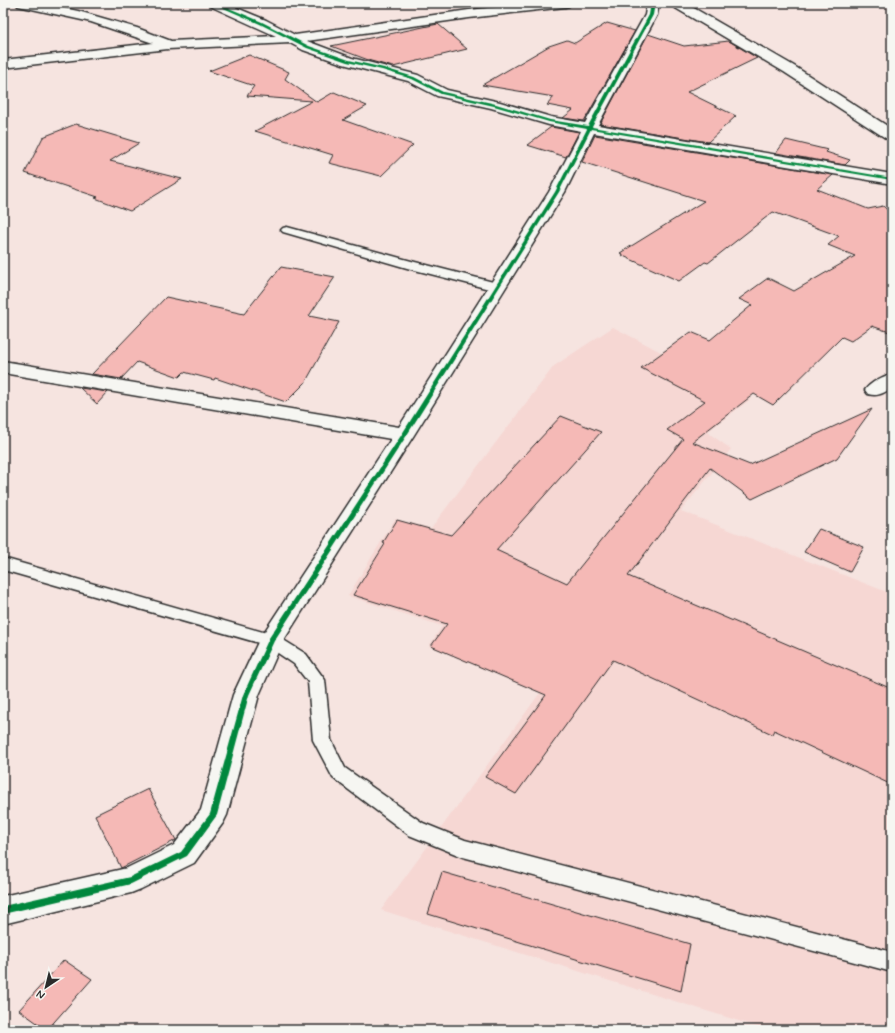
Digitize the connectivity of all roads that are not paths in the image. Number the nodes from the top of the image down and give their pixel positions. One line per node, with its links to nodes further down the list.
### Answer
1 (22, 3): 7 (street)
2 (214, 3): 6 (street)
3 (565, 3): 6 (street)
4 (653, 3): 9 (street)
5 (676, 3): 10 (street)
6 (294, 39): 7 (street); 9 (street)
7 (168, 44): 8 (street)
8 (3, 64)
9 (590, 127): 11 (street); 13 (street)
10 (892, 136)
11 (892, 179)
12 (287, 230): 13 (lane)
13 (498, 287): 17 (street)
14 (3, 367): 17 (street)
15 (892, 380): 16 (street)
16 (875, 390)
17 (404, 435): 19 (street)
18 (3, 564): 19 (lane)
19 (271, 640): 20 (street); 21 (lane)
20 (3, 910)
21 (892, 962)

